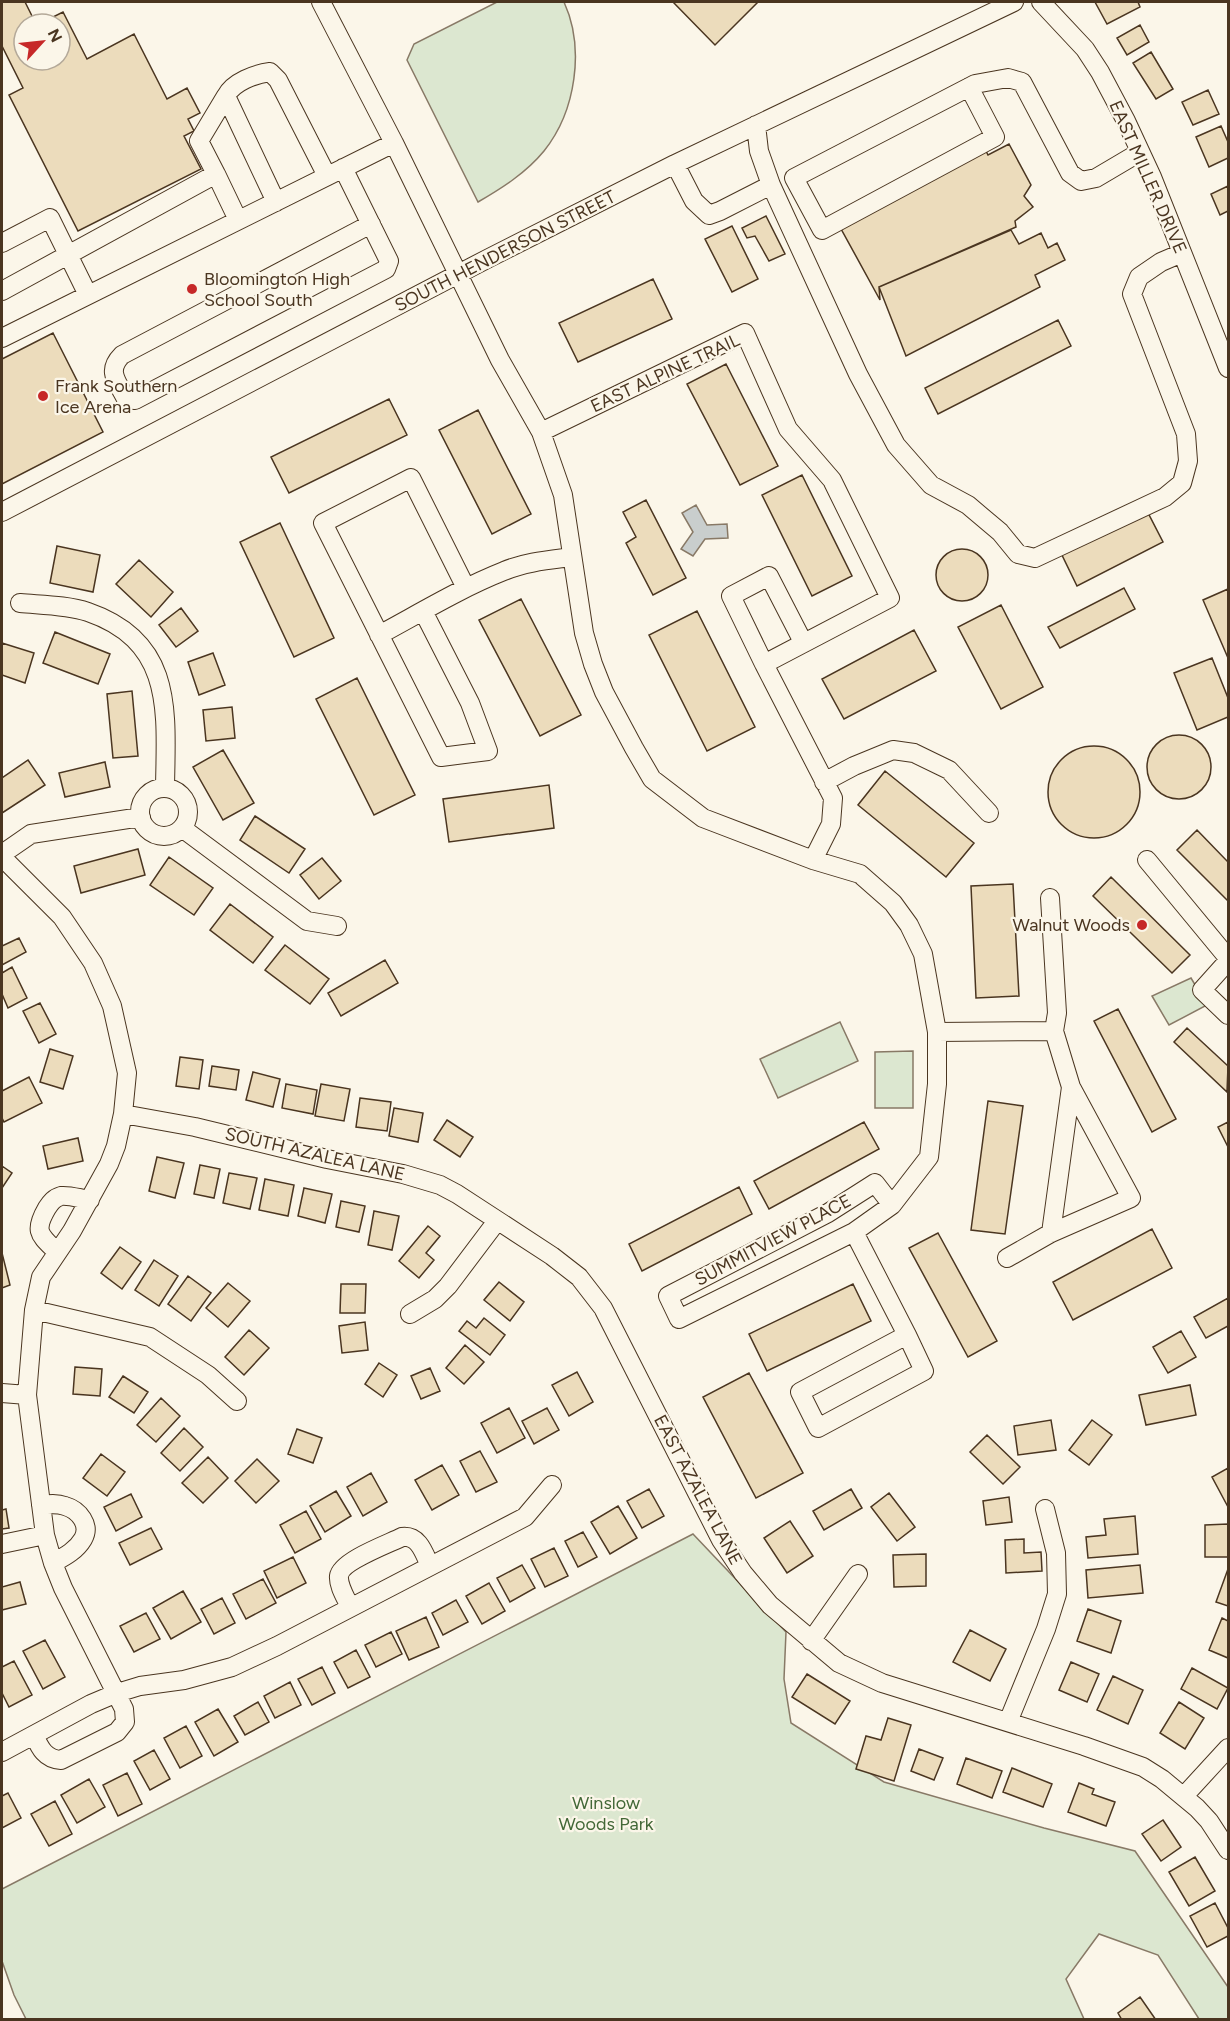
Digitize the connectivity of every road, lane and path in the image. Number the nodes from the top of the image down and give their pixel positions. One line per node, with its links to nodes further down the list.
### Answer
1 (321, 2): 7 (street)
2 (1014, 2): 6 (street, SOUTH HENDERSON STREET)
3 (1041, 2): 8 (street, EAST MILLER DRIVE)
4 (969, 87): 4 (street); 8 (street)
5 (226, 96): 10 (street); 11 (street); 13 (street)
6 (756, 125): 9 (street, SOUTH HENDERSON STREET); 12 (street)
7 (394, 143): 10 (street); 19 (street)
8 (1140, 152): 17 (street, EAST MILLER DRIVE)
9 (675, 164): 12 (street); 19 (street, SOUTH HENDERSON STREET)
10 (335, 172): 13 (street); 15 (street)
11 (216, 174): 14 (street); 18 (street)
12 (771, 185): 17 (street)
13 (276, 201): 14 (street)
14 (238, 220): 21 (street)
15 (371, 224): 15 (street)
16 (2, 243): 18 (street)
17 (1182, 253): 23 (street, EAST MILLER DRIVE)
18 (68, 255): 20 (street); 21 (street)
19 (458, 274): 24 (street); 25 (street, SOUTH HENDERSON STREET)
20 (2, 291)
21 (88, 295): 22 (street)
22 (2, 338)
23 (1228, 368)
24 (542, 432): 26 (street); 31 (street, EAST ALPINE TRAIL)
25 (2, 512)
26 (572, 557): 27 (street); 39 (street)
27 (466, 588): 29 (street); 30 (street)
28 (20, 603): 34 (street)
29 (423, 611): 30 (street); 30 (street)
30 (379, 635)
31 (803, 642): 32 (street, EAST ALPINE TRAIL); 32 (street)
32 (764, 664): 33 (street)
33 (824, 782): 35 (street); 39 (street)
34 (165, 788): 36 (street); 37 (street)
35 (989, 813)
36 (141, 817): 37 (street); 38 (street)
37 (182, 828): 42 (street)
38 (2, 855): 48 (street)
39 (813, 860): 46 (street)
40 (1147, 860): 43 (street)
41 (1050, 898): 45 (street)
42 (337, 926)
43 (1228, 959): 44 (street)
44 (1228, 1015)
45 (1054, 1031): 46 (street); 47 (street)
46 (937, 1032): 50 (street)
47 (1071, 1087): 53 (street); 53 (street)
48 (123, 1114): 49 (street); 51 (street, SOUTH AZALEA LANE)
49 (90, 1200): 54 (street); 54 (street)
50 (892, 1205): 52 (street); 52 (street, SUMMITVIEW PLACE)
51 (497, 1221): 57 (street); 71 (street, EAST AZALEA LANE)
52 (854, 1232): 58 (street)
53 (1051, 1233): 55 (street)
54 (57, 1252): 56 (street)
55 (1007, 1258)
56 (34, 1310): 60 (street); 61 (street)
57 (410, 1314)
58 (907, 1335): 58 (street)
59 (2, 1394): 60 (street)
60 (27, 1395): 63 (street)
61 (237, 1401)
62 (552, 1485): 68 (street)
63 (41, 1505): 65 (street); 67 (street)
64 (1046, 1509): 73 (street)
65 (45, 1535): 66 (street); 67 (street)
66 (2, 1544)
67 (53, 1563): 72 (street)
68 (430, 1566): 70 (street); 70 (street)
69 (858, 1574): 71 (street)
70 (350, 1607): 72 (street)
71 (811, 1641): 73 (street, EAST AZALEA LANE)
72 (117, 1693): 74 (street); 74 (street)
73 (1008, 1722): 77 (street, EAST AZALEA LANE)
74 (34, 1735): 76 (street)
75 (1228, 1748): 77 (street)
76 (2, 1752)
77 (1184, 1797): 78 (street, EAST AZALEA LANE)
78 (1228, 1850)

